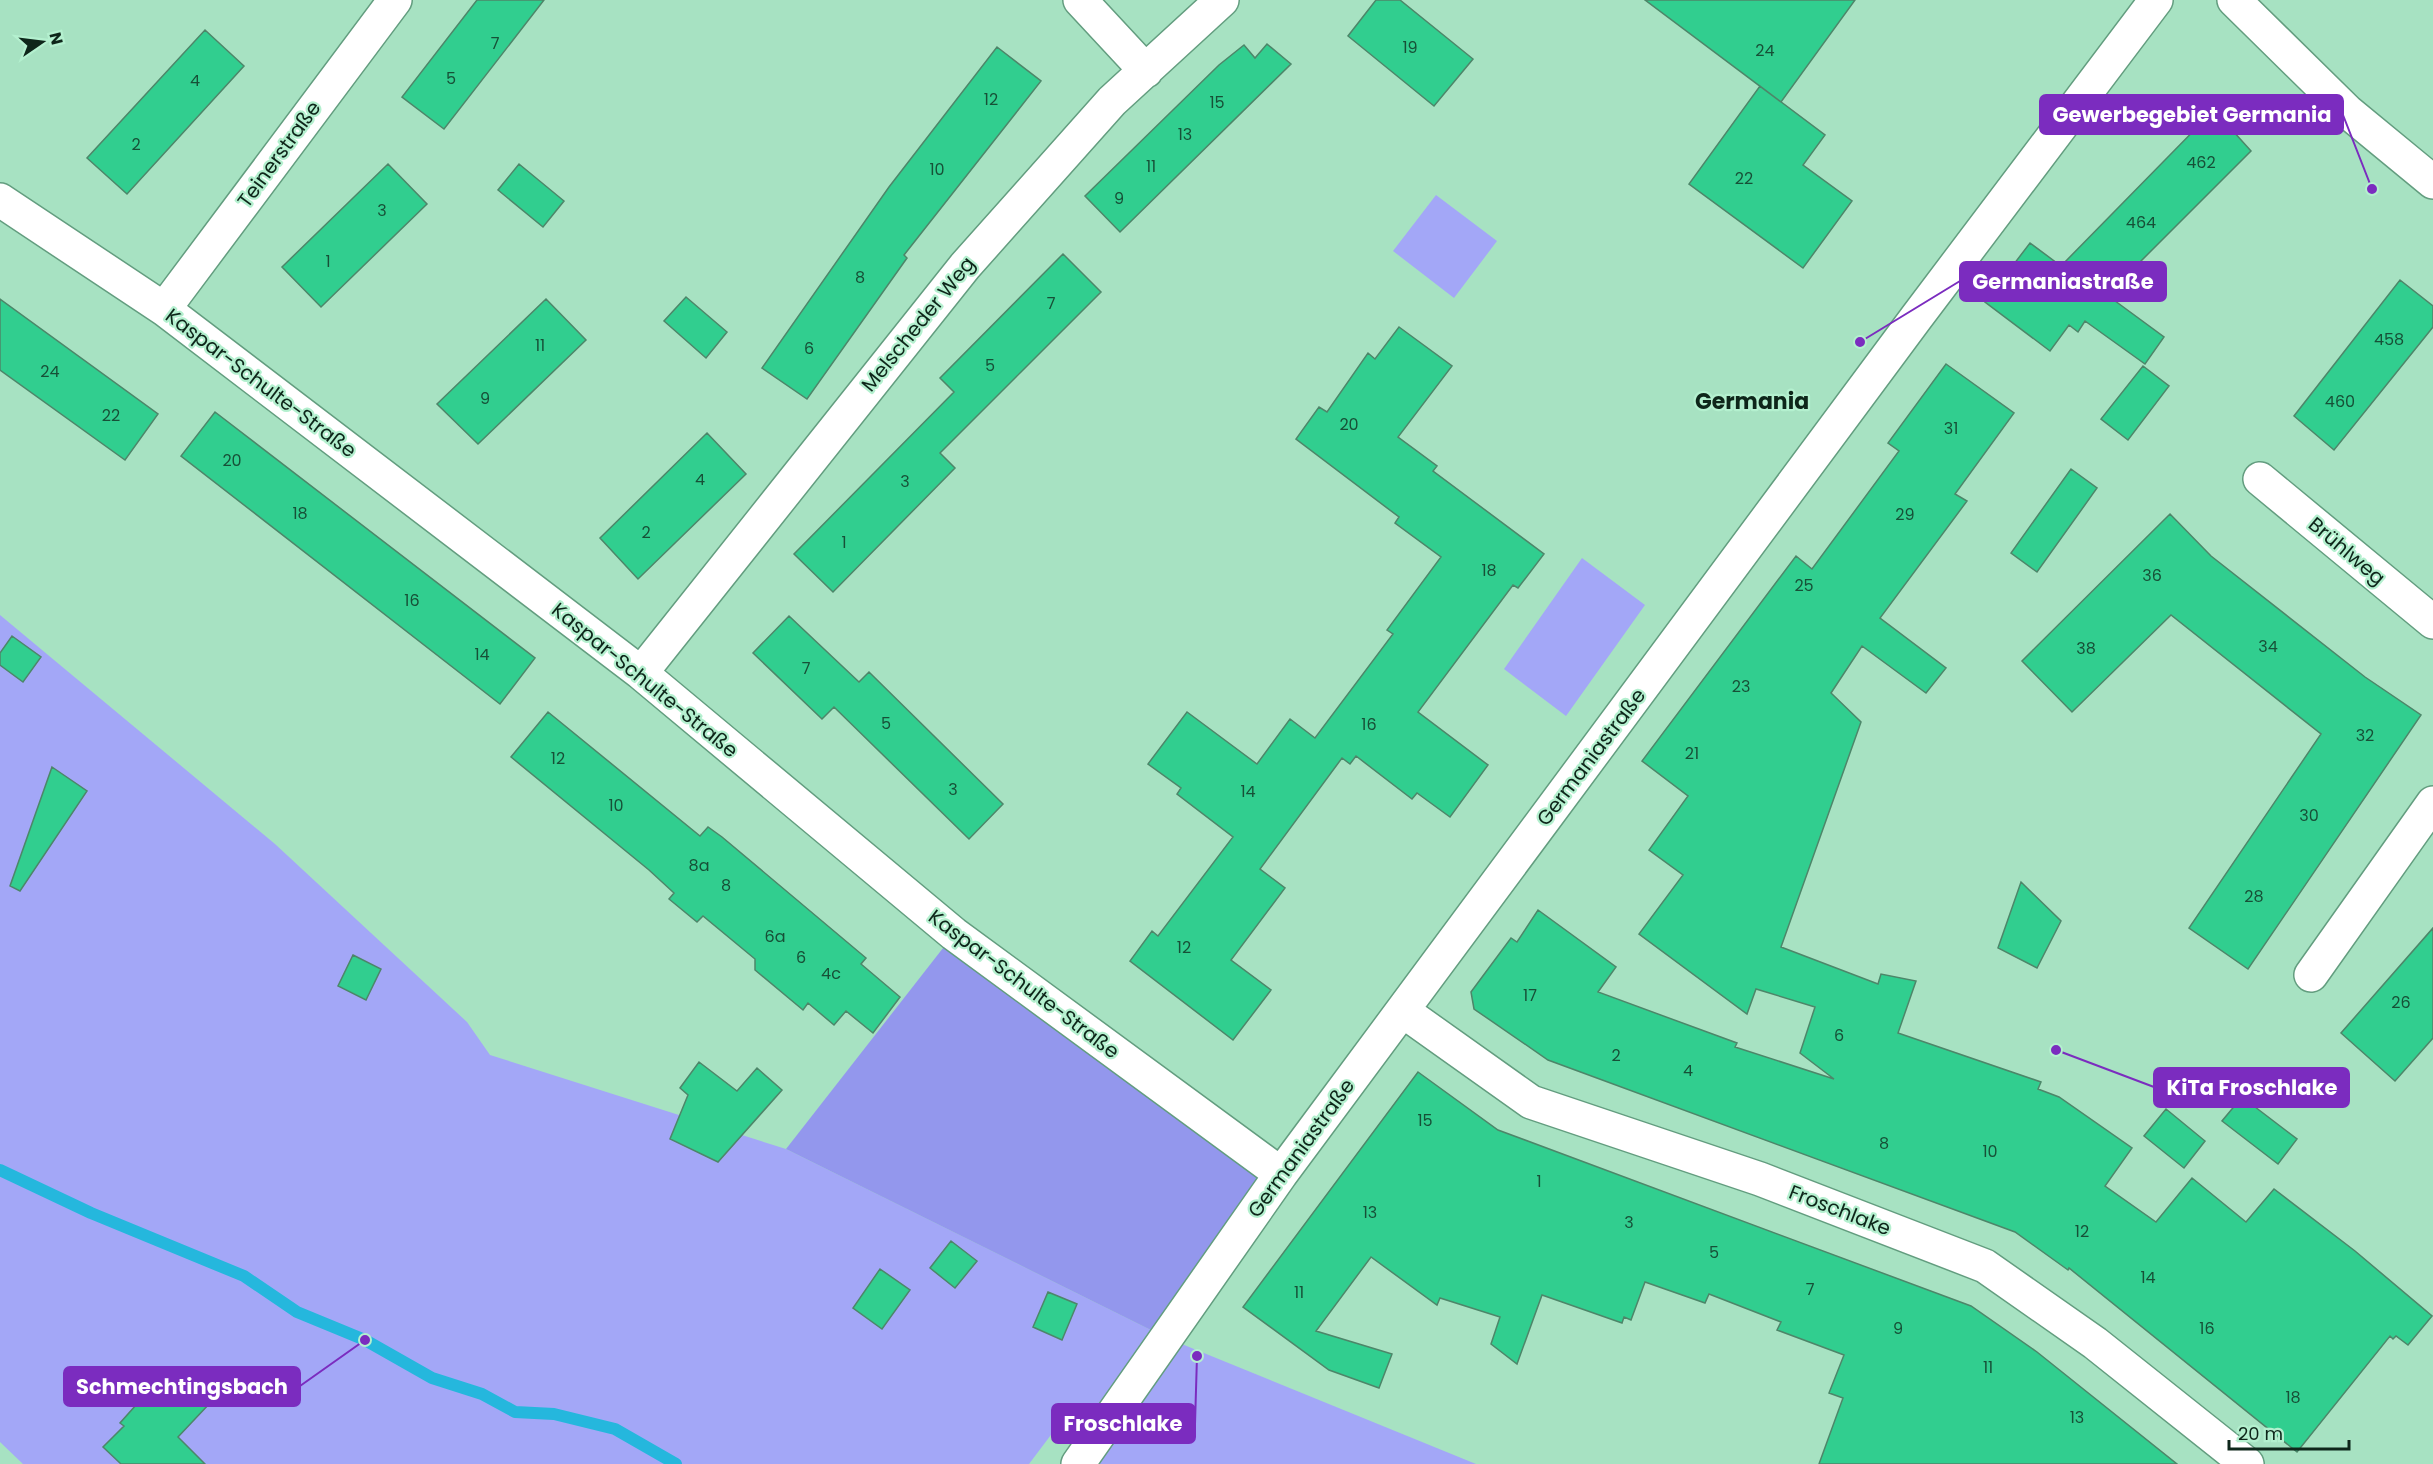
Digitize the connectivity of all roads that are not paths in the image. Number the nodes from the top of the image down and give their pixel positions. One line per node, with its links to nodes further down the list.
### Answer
1 (395, 0): 9 (street, Teinerstraße)
2 (1080, 0): 6 (street)
3 (1222, 0): 6 (street, Melscheder Weg)
4 (2156, 0): 15 (street, Germaniastraße)
5 (2235, 0): 7 (street)
6 (1146, 71): 12 (street, Melscheder Weg)
7 (2433, 182)
8 (0, 200): 9 (street, Kaspar-Schulte-Straße)
9 (164, 309): 12 (street, Kaspar-Schulte-Straße)
10 (2260, 480): 11 (street, Brühlweg)
11 (2433, 622)
12 (641, 673): 16 (street, Kaspar-Schulte-Straße)
13 (2433, 803): 14 (street)
14 (2311, 975)
15 (1403, 1011): 16 (street, Germaniastraße); 18 (street, Froschlake)
16 (1281, 1174): 17 (street, Germaniastraße)
17 (1078, 1464)
18 (2247, 1464)

